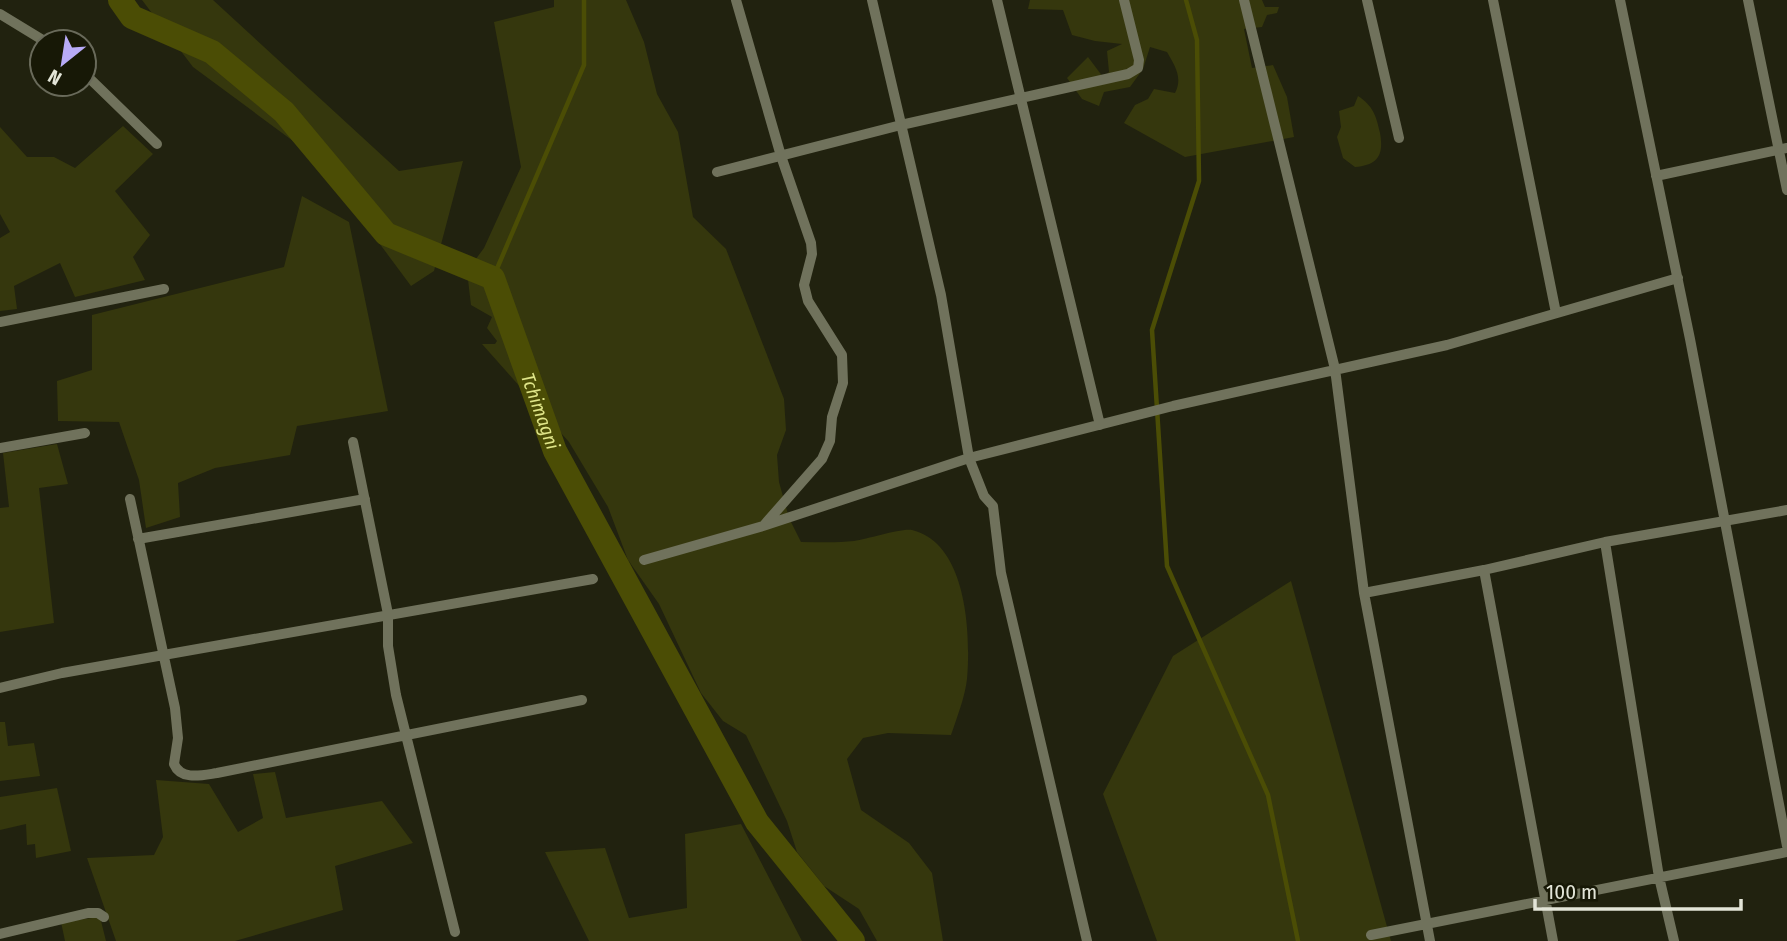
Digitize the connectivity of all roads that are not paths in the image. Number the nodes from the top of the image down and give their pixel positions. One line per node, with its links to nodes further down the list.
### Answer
1 (736, 0): 18 (street)
2 (872, 0): 14 (street)
3 (997, 0): 13 (street)
4 (1124, 0): 13 (street)
5 (1244, 0): 26 (street)
6 (1367, 0): 15 (street)
7 (1493, 0): 24 (street)
8 (1620, 0): 20 (street)
9 (1748, 0): 17 (street)
10 (0, 14): 11 (street)
11 (28, 31)
12 (98, 87): 16 (street)
13 (1022, 99): 14 (street); 27 (street)
14 (901, 125): 18 (street); 31 (street)
15 (1399, 138)
16 (157, 144)
17 (1783, 149): 20 (street); 21 (street)
18 (781, 156): 19 (street); 36 (street)
19 (717, 172)
20 (1656, 176): 22 (street)
21 (1787, 190)
22 (1678, 278): 24 (street); 35 (street)
23 (164, 289): 25 (street)
24 (1556, 313): 26 (street)
25 (0, 322)
26 (1335, 369): 27 (street); 42 (street)
27 (1100, 425): 31 (street)
28 (85, 433): 30 (street)
29 (354, 442): 33 (street)
30 (0, 448)
31 (970, 458): 36 (street); 58 (street)
32 (130, 499): 37 (street)
33 (365, 499): 37 (street); 43 (street)
34 (1787, 510): 35 (street)
35 (1726, 522): 38 (street); 48 (street)
36 (763, 526): 39 (street)
37 (138, 539): 44 (street)
38 (1605, 542): 40 (street); 50 (street)
39 (644, 560)
40 (1484, 570): 42 (street); 51 (street)
41 (593, 579): 43 (street)
42 (1364, 593): 53 (street)
43 (388, 614): 44 (street); 47 (street)
44 (164, 655): 45 (street); 47 (street)
45 (0, 688)
46 (582, 700): 47 (street)
47 (407, 734): 54 (street)
48 (1787, 846)
49 (1787, 852): 50 (street)
50 (1659, 877): 51 (street); 61 (street)
51 (1544, 900): 53 (street); 60 (street)
52 (104, 917): 55 (street)
53 (1426, 923): 56 (street); 59 (street)
54 (455, 932)
55 (0, 934): 57 (street)
56 (1371, 934)
57 (3, 941)
58 (1087, 941)
59 (1430, 941)
60 (1553, 941)
61 (1674, 941)

